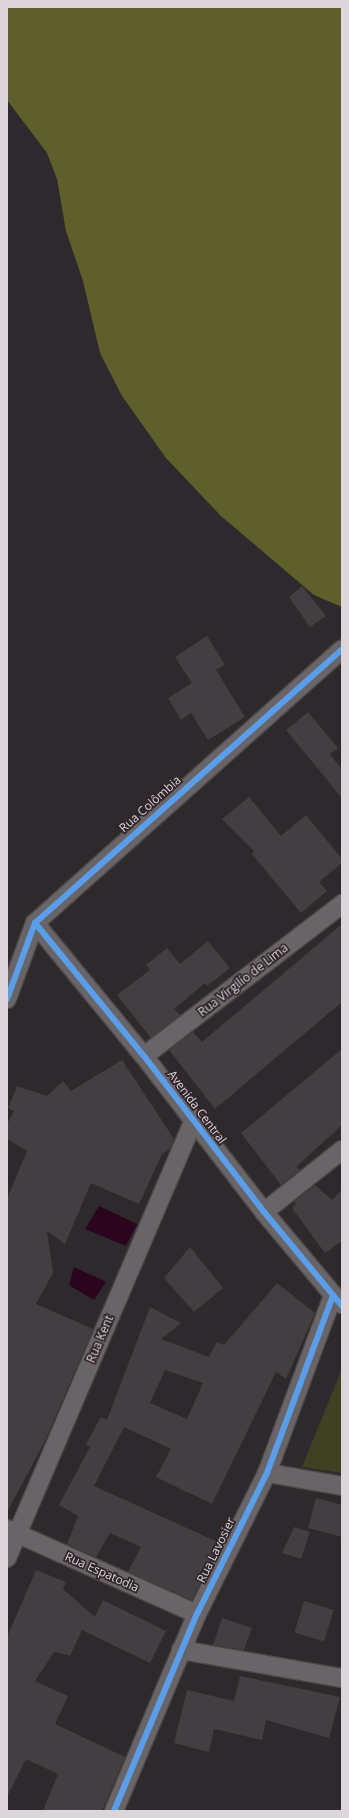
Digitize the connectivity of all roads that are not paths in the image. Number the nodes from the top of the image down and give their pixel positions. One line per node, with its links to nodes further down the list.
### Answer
1 (342, 649): 3 (street, Rua Colômbia)
2 (342, 904): 5 (street, Rua Virgilío de Lima)
3 (34, 923): 4 (street, Rua Colômbia); 5 (street, Avenida Central)
4 (7, 999)
5 (144, 1056): 6 (street, Avenida Central)
6 (194, 1120): 8 (street, Avenida Central); 12 (street, Rua Kent)
7 (342, 1150): 8 (street)
8 (264, 1212): 9 (street, Avenida Central)
9 (338, 1301): 10 (street, Rua Lavosier)
10 (267, 1472): 11 (street); 14 (street, Rua Lavosier)
11 (342, 1486)
12 (12, 1531): 13 (street, Rua Kent); 14 (street, Rua Espatodia)
13 (7, 1558)
14 (197, 1614): 15 (street, Rua Lavosier)
15 (181, 1650): 16 (street); 17 (street, Rua Lavosier)
16 (342, 1678)
17 (114, 1811)

